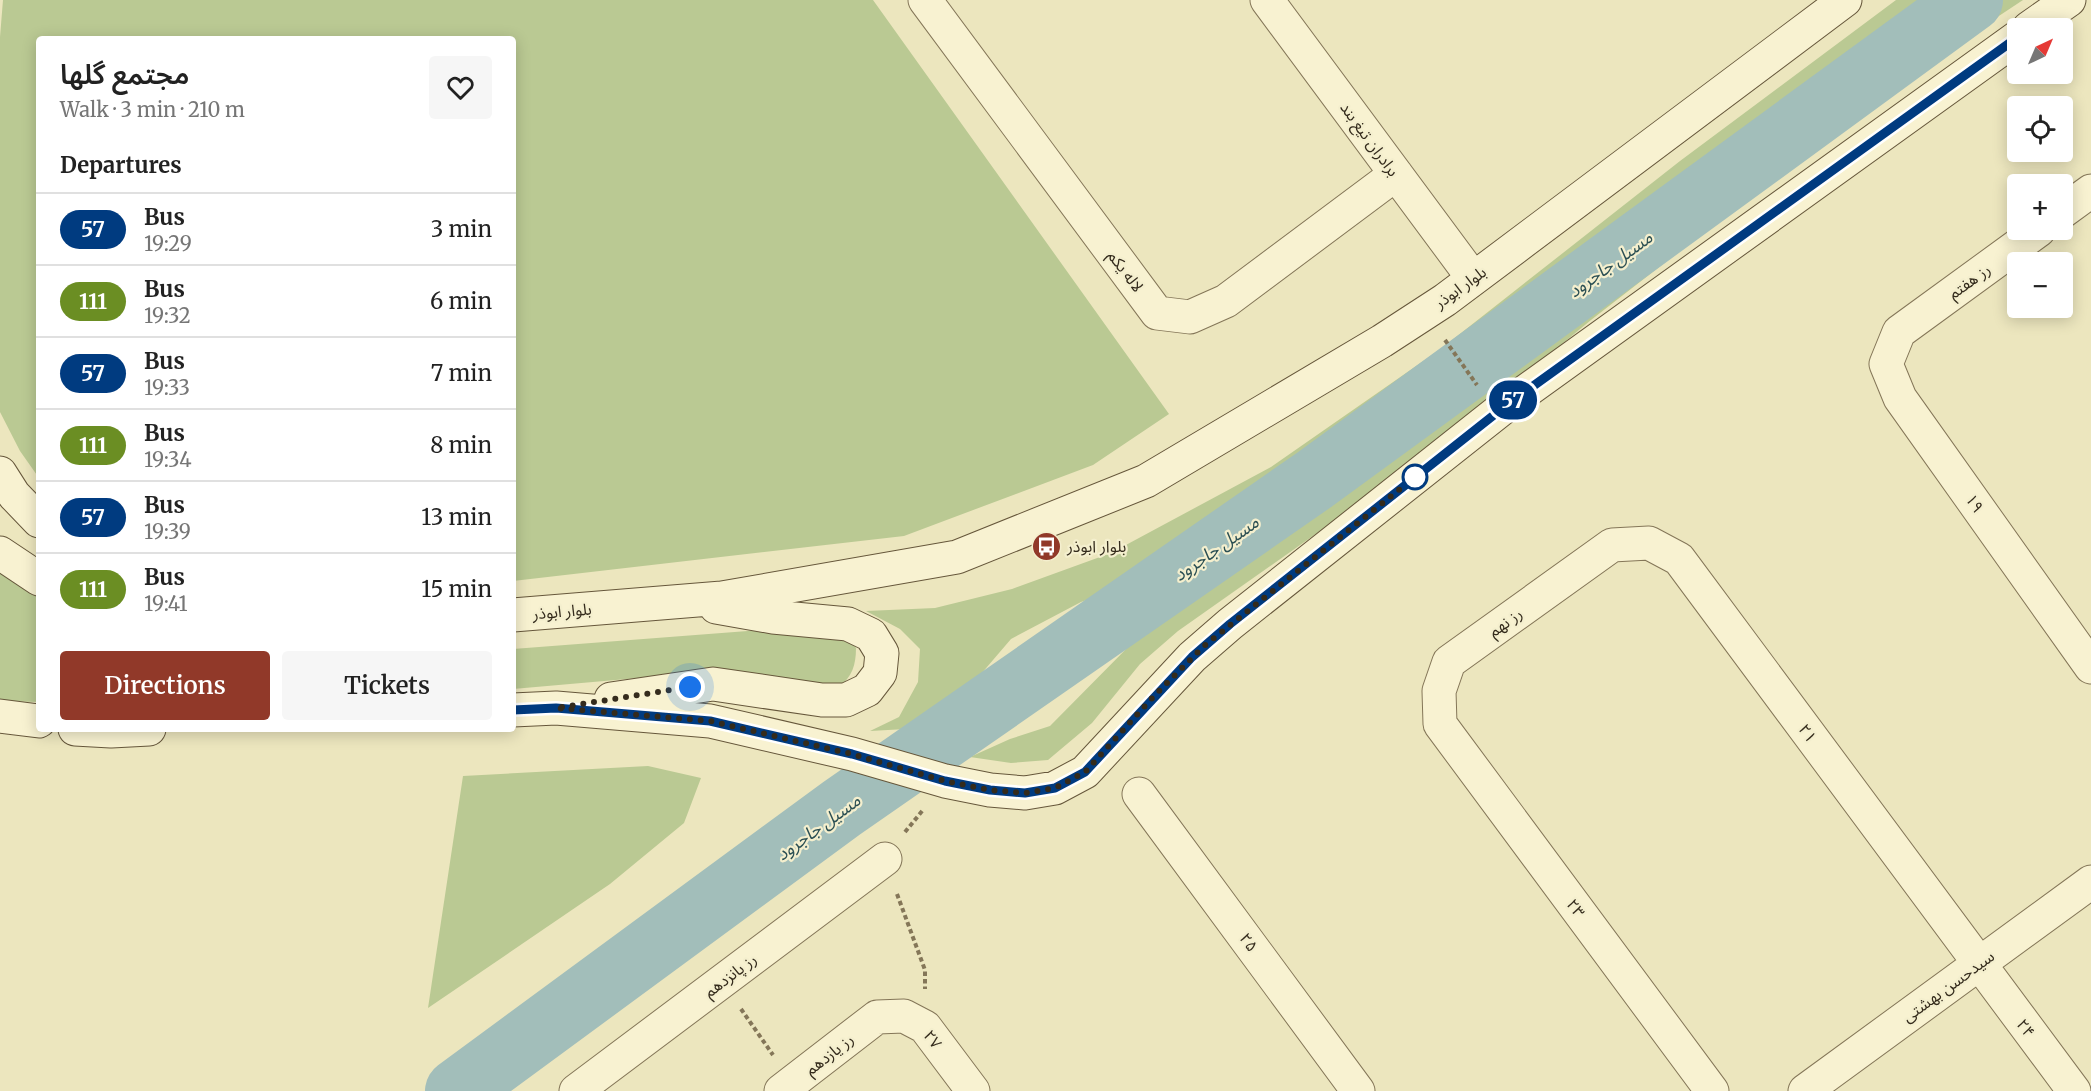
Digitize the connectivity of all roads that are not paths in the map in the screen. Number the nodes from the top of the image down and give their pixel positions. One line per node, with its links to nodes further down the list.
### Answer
1 (925, 0): 7 (street, لاله یکم)
2 (1267, 0): 7 (street, برادران تیغ بند)
3 (1845, 0): 11 (street, بلوار ابوذر)
4 (2068, 0): 5 (street)
5 (2043, 18)
6 (2007, 45): 21 (street)
7 (1396, 174): 11 (street, برادران تیغ بند)
8 (2091, 192): 9 (street)
9 (2073, 204)
10 (2025, 240): 12 (street, رز هفتم)
11 (1473, 278): 18 (street, بلوار ابوذر)
12 (1899, 332): 20 (street, ۱۹)
13 (0, 473): 14 (street)
14 (36, 518)
15 (1612, 545): 26 (street, رز نهم); 31 (street, ۲۱)
16 (0, 553): 17 (street)
17 (36, 577)
18 (678, 601): 19 (street, بلوار ابوذر); 21 (street)
19 (516, 615)
20 (2091, 667)
21 (556, 708): 22 (street)
22 (516, 710)
23 (0, 716): 24 (street)
24 (36, 721)
25 (0, 724): 27 (street)
26 (1440, 724): 37 (street, ۲۳)
27 (36, 727)
28 (1139, 794): 36 (street, ۲۵)
29 (885, 859): 34 (street, رز پانزدهم)
30 (2091, 882): 31 (street, سیدحسن بهشتی)
31 (1979, 964): 38 (street, سیدحسن بهشتی); 39 (street, ۲۴)
32 (877, 1017): 33 (street, رز یازدهم); 35 (street, ۲۷)
33 (786, 1087)
34 (576, 1091)
35 (973, 1091)
36 (1359, 1091)
37 (1712, 1091)
38 (1805, 1091)
39 (2074, 1091)

